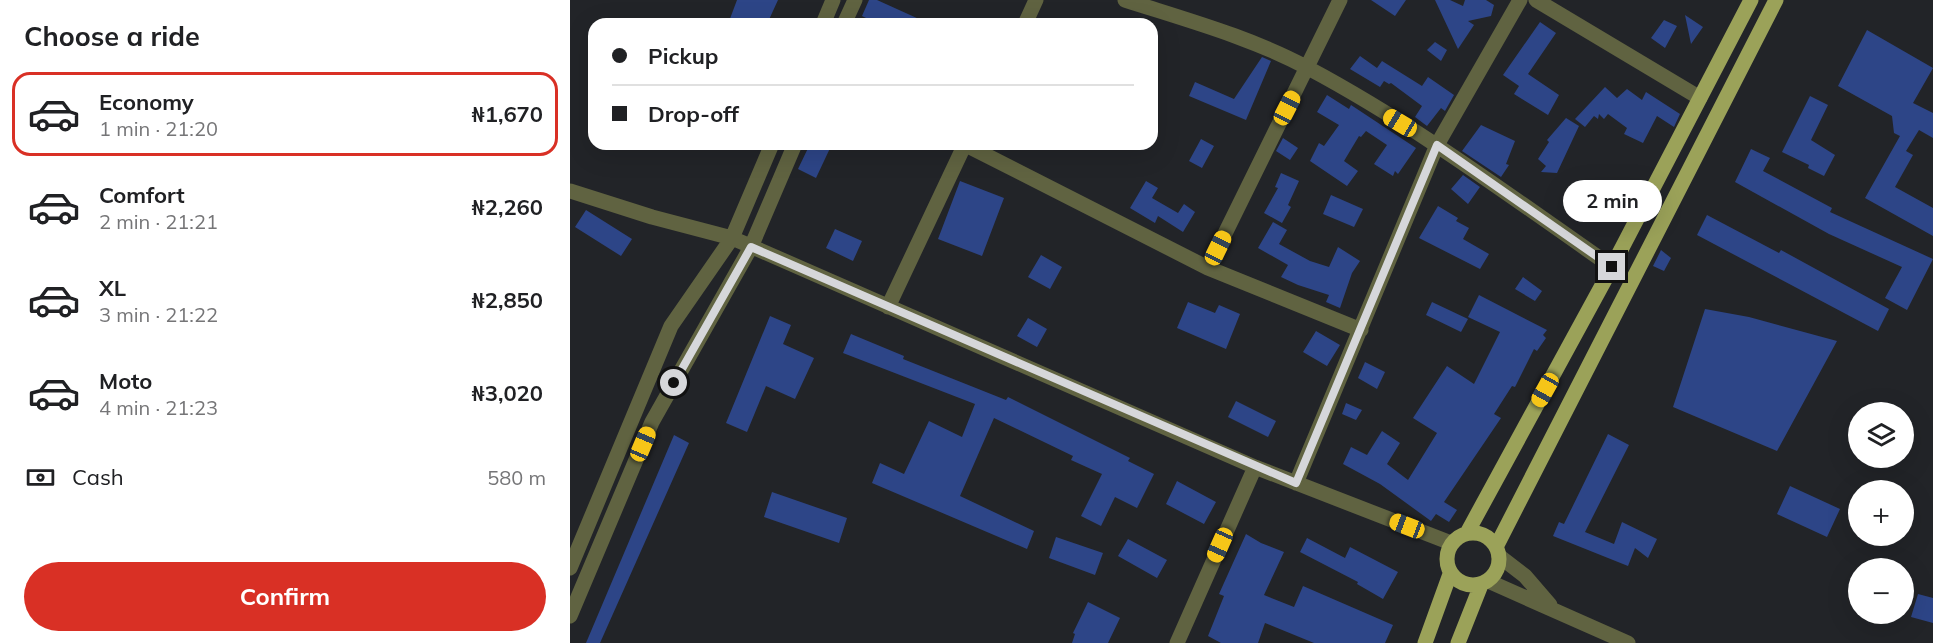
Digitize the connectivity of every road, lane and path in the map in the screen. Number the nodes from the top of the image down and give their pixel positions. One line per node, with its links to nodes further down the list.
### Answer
1 (833, 0): 10 (street)
2 (855, 0): 11 (street)
3 (1036, 0): 12 (street)
4 (1125, 0): 13 (street)
5 (1340, 0): 13 (street)
6 (1520, 0): 15 (street)
7 (1536, 0): 14 (street)
8 (1751, 0): 14 (main road)
9 (1776, 0): 31 (main road)
10 (826, 18)
11 (847, 18)
12 (1027, 18)
13 (1307, 68): 15 (street); 24 (street)
14 (1700, 98): 23 (main road)
15 (1437, 145): 23 (street); 26 (street)
16 (769, 150): 21 (street)
17 (792, 150): 22 (street)
18 (962, 150): 25 (street)
19 (977, 150): 24 (street)
20 (570, 191): 21 (street)
21 (732, 238): 22 (street); 32 (street)
22 (751, 247): 25 (street); 36 (street)
23 (1612, 267): 29 (main road)
24 (1208, 268): 26 (street)
25 (888, 307): 27 (street)
26 (1362, 330): 28 (street)
27 (1255, 467): 28 (street); 37 (street)
28 (1296, 483): 30 (street)
29 (1467, 533): 30 (main road); 31 (main road)
30 (1451, 543): 33 (main road)
31 (1498, 551): 34 (main road); 35 (street)
32 (570, 568)
33 (1450, 574): 34 (main road); 38 (main road)
34 (1484, 583): 35 (street); 39 (main road)
35 (1554, 610): 40 (street)
36 (570, 616)
37 (1177, 643)
38 (1425, 643)
39 (1458, 643)
40 (1628, 643)

